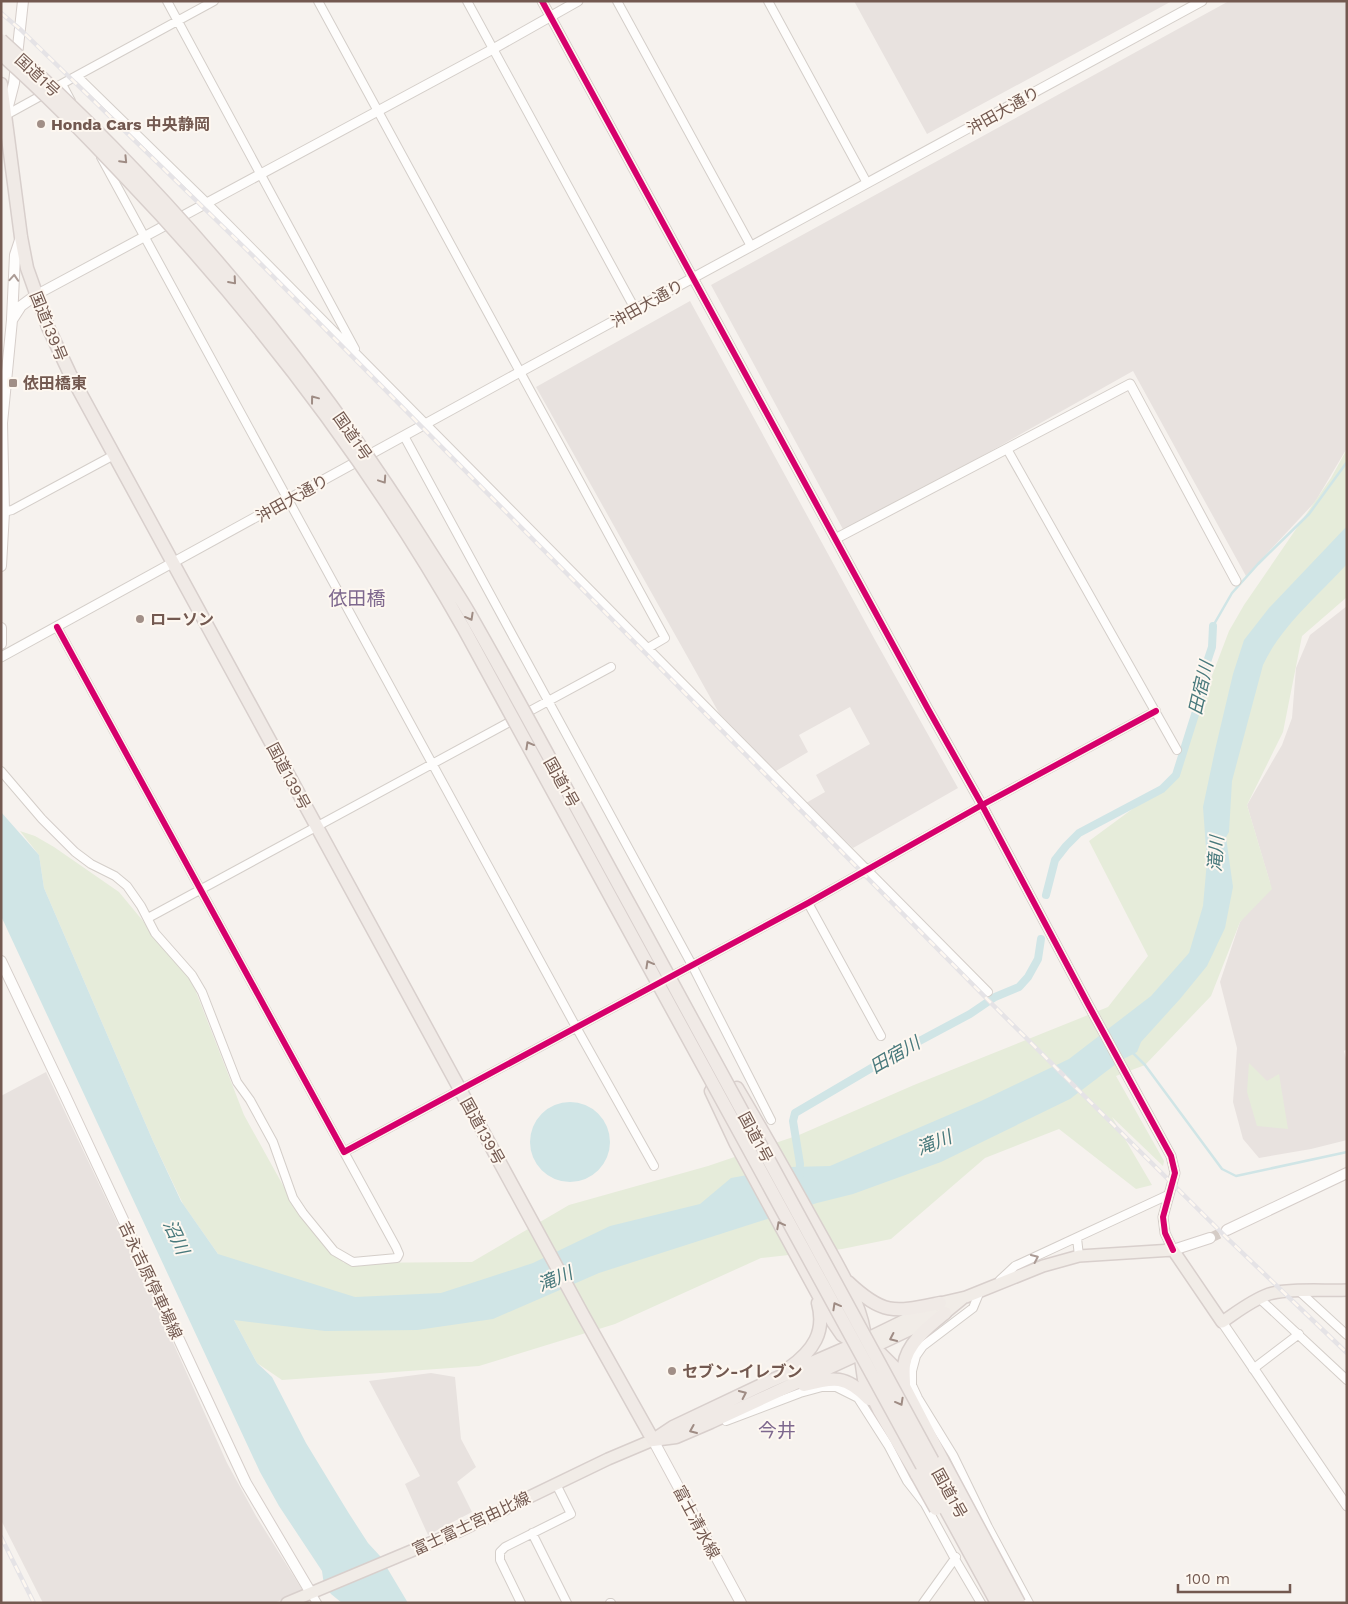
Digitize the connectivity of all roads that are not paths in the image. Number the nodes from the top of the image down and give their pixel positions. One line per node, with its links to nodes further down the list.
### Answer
1 (23, 1): 20 (main road)
2 (167, 1): 12 (street)
3 (214, 1): 12 (street)
4 (318, 1): 19 (street)
5 (467, 1): 14 (street)
6 (542, 1): 11 (street)
7 (578, 1): 11 (street)
8 (617, 1): 26 (street)
9 (768, 1): 22 (street)
10 (1202, 1): 22 (street, 沖田大通り)
11 (550, 16): 14 (street); 27 (street)
12 (178, 21): 16 (street); 21 (street)
13 (1, 40): 63 (highway, 国道1号, one-way to 63, bridge)
14 (493, 49): 19 (street); 29 (street)
15 (1, 54): 63 (highway, 国道1号, one-way to 15, bridge)
16 (77, 76): 18 (street); 23 (street)
17 (1, 84): 20 (highway, 国道139号)
18 (62, 84): 20 (street); 25 (street)
19 (377, 111): 21 (street); 32 (street)
20 (6, 115): 24 (highway, 国道139号)
21 (261, 174): 23 (street); 31 (street)
22 (867, 183): 26 (street, 沖田大通り)
23 (208, 203): 25 (street); 31 (street)
24 (21, 237): 28 (highway, 国道139号); 30 (main road, one-way to 24)
25 (144, 237): 28 (street); 38 (street)
26 (751, 246): 27 (street, 沖田大通り)
27 (693, 278): 29 (street, 沖田大通り); 40 (street)
28 (36, 295): 30 (main road); 37 (highway, 国道139号)
29 (636, 309): 32 (street, 沖田大通り)
30 (12, 320): 33 (main road)
31 (360, 358): 34 (street)
32 (520, 372): 34 (street, 沖田大通り); 47 (street)
33 (2, 415): 39 (main road)
34 (427, 424): 35 (street, 沖田大通り); 47 (street)
35 (404, 436): 38 (street, 沖田大通り); 50 (street)
36 (1007, 449): 40 (street); 43 (street); 51 (street)
37 (114, 455): 39 (street); 41 (highway, 国道139号)
38 (288, 500): 41 (street, 沖田大通り); 53 (street)
39 (4, 512): 42 (main road)
40 (835, 540): 55 (street)
41 (172, 564): 44 (street, 沖田大通り); 56 (highway, 国道139号)
42 (1, 566)
43 (1236, 581)
44 (58, 627): 48 (street, 沖田大通り); 58 (street)
45 (1, 628): 46 (main road)
46 (1, 644)
47 (648, 648): 57 (street)
48 (1, 657)
49 (611, 668): 50 (street)
50 (549, 702): 53 (street); 61 (street)
51 (1156, 711): 52 (street); 55 (street)
52 (1177, 750)
53 (432, 765): 56 (street); 65 (street)
54 (1, 771): 60 (street)
55 (982, 805): 57 (street); 72 (street)
56 (316, 827): 58 (street); 67 (highway, 国道139号)
57 (867, 870): 59 (street); 64 (street)
58 (201, 889): 60 (street); 69 (street)
59 (808, 903): 61 (street); 66 (street)
60 (148, 918): 69 (street)
61 (692, 965): 65 (street); 68 (street)
62 (3, 967): 101 (main road, 吉永吉原停車場線)
63 (669, 989): 78 (highway, bridge); 83 (highway, one-way to 63, bridge); 109 (highway, 国道1号, one-way to 63, bridge); 110 (highway, 国道1号, one-way to 110, bridge)
64 (988, 992)
65 (576, 1027): 67 (street); 70 (street)
66 (881, 1036)
67 (460, 1090): 69 (street); 96 (highway, 国道139号)
68 (771, 1120)
69 (344, 1152)
70 (654, 1166)
71 (1347, 1173): 73 (main road)
72 (1168, 1196): 74 (street); 76 (street)
73 (1227, 1230)
74 (1077, 1238): 77 (street); 79 (street, one-way to 74)
75 (1210, 1238): 76 (main road)
76 (1172, 1250): 77 (main road); 86 (main road)
77 (1079, 1256): 79 (main road)
78 (843, 1277): 85 (highway); 89 (highway)
79 (995, 1285): 81 (main road)
80 (1347, 1290): 82 (main road)
81 (980, 1291): 85 (main road); 112 (street)
82 (1299, 1291): 84 (main road); 88 (street)
83 (816, 1292): 89 (highway); 93 (highway)
84 (1260, 1298): 86 (main road); 87 (street)
85 (943, 1308): 89 (main road); 92 (highway)
86 (1222, 1322): 90 (street)
87 (1299, 1334): 90 (street); 91 (street)
88 (1347, 1335)
89 (863, 1346): 92 (highway); 93 (highway); 94 (highway)
90 (1253, 1369): 98 (street)
91 (1347, 1380)
92 (904, 1386): 111 (highway, bridge)
93 (770, 1388): 94 (highway); 95 (highway); 96 (highway, one-way to 93)
94 (879, 1410): 108 (highway, bridge)
95 (711, 1422): 96 (highway, one-way to 96); 100 (street)
96 (653, 1440): 97 (main road, 富士富士宮由比線); 105 (main road, 富士清水線)
97 (556, 1484): 99 (street); 101 (main road, 富士富士宮由比線)
98 (1347, 1506)
99 (532, 1533): 102 (street); 104 (street)
100 (956, 1558): 106 (street); 107 (street)
101 (314, 1596): 103 (main road, 富士富士宮由比線)
102 (565, 1602)
103 (288, 1603)
104 (521, 1603)
105 (741, 1603)
106 (923, 1603)
107 (982, 1603)
108 (988, 1603)
109 (997, 1603)
110 (1010, 1603)
111 (1019, 1603)
112 (1029, 1603)

